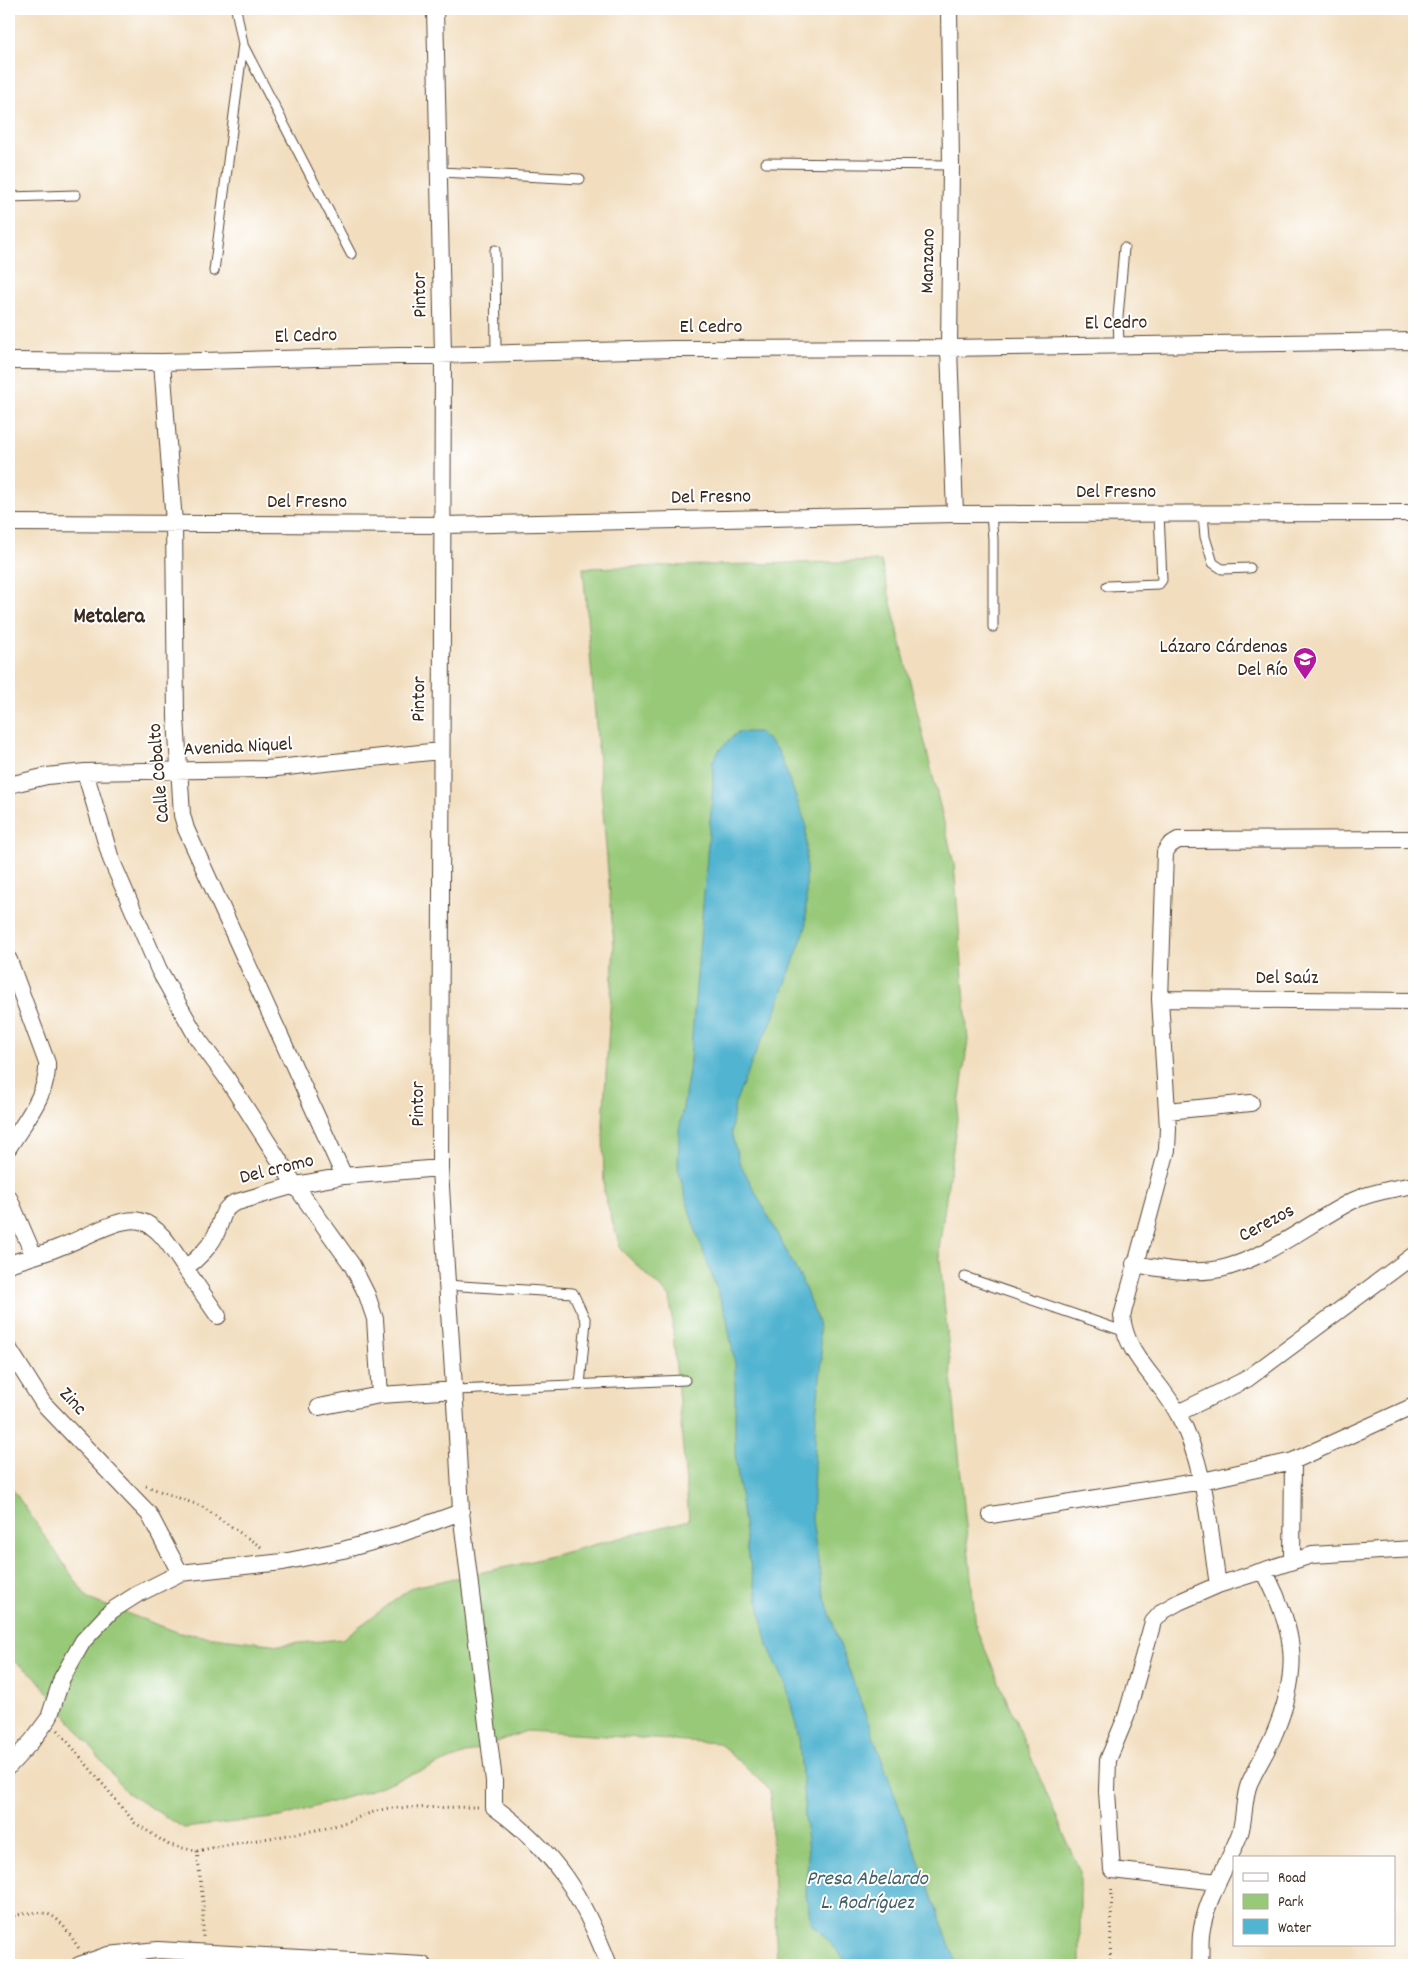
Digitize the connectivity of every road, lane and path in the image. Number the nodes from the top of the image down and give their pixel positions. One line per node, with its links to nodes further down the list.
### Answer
1 (236, 9): 4 (lane)
2 (435, 9): 7 (street, Pintor)
3 (949, 9): 6 (street, Manzano)
4 (243, 44): 13 (lane); 14 (lane)
5 (766, 163): 6 (lane)
6 (951, 165): 17 (street, Manzano)
7 (440, 172): 8 (lane); 19 (street, Pintor)
8 (580, 179)
9 (76, 195): 10 (lane)
10 (9, 197)
11 (1124, 248): 16 (lane)
12 (495, 250): 18 (lane)
13 (351, 254)
14 (214, 271)
15 (1414, 341): 16 (street, El Cedro)
16 (1119, 345): 17 (street, El Cedro)
17 (949, 348): 18 (street, El Cedro); 23 (street, Manzano)
18 (496, 353): 19 (street, El Cedro)
19 (443, 354): 21 (street, El Cedro); 29 (street, Pintor)
20 (9, 361): 21 (street, El Cedro)
21 (162, 362): 28 (street, Calle Cobalto)
22 (1414, 513): 26 (street, Del Fresno)
23 (955, 514): 24 (street, Del Fresno); 29 (street, Del Fresno)
24 (991, 514): 25 (street, Del Fresno); 32 (lane)
25 (1159, 514): 26 (street, Del Fresno); 31 (lane)
26 (1203, 514): 30 (lane)
27 (9, 523): 28 (street, Del Fresno)
28 (174, 524): 29 (street, Del Fresno); 35 (street, Calle Cobalto)
29 (443, 525): 33 (street, Pintor)
30 (1250, 568)
31 (1107, 586)
32 (993, 627)
33 (440, 752): 35 (street, Avenida Niquel); 44 (street, Pintor)
34 (85, 772): 35 (street, Avenida Niquel); 36 (street, Avenida Niquel); 46 (street)
35 (178, 772): 45 (street, Calle Cobalto)
36 (9, 785)
37 (1414, 840): 39 (street)
38 (9, 960): 43 (street)
39 (1160, 999): 40 (street, Del Saúz); 42 (street)
40 (1414, 1001)
41 (1251, 1102): 42 (street)
42 (1167, 1111): 52 (street)
43 (9, 1147)
44 (440, 1168): 45 (street, Del cromo); 55 (street, Pintor)
45 (344, 1176): 46 (street, Del cromo)
46 (295, 1185): 53 (street, Del cromo); 62 (street)
47 (1414, 1185): 52 (street, Cerezos)
48 (9, 1198): 49 (street)
49 (34, 1256): 51 (street); 53 (street)
50 (1414, 1256): 65 (street)
51 (9, 1264)
52 (1134, 1264): 57 (street)
53 (185, 1268): 56 (street)
54 (965, 1277): 57 (lane)
55 (446, 1285): 60 (lane); 61 (street, Pintor)
56 (218, 1316)
57 (1123, 1331): 65 (street)
58 (9, 1349): 75 (street, Zinc)
59 (686, 1380): 60 (lane)
60 (580, 1384): 61 (lane)
61 (456, 1390): 62 (street); 69 (street, Pintor)
62 (380, 1395): 64 (street)
63 (1414, 1406): 66 (street)
64 (319, 1407)
65 (1178, 1413): 67 (street)
66 (1293, 1461): 67 (street); 72 (street)
67 (1202, 1482): 70 (street); 76 (street)
68 (141, 1484): 73 (path)
69 (461, 1512): 73 (street); 79 (street, Pintor)
70 (991, 1515)
71 (1414, 1549): 72 (street)
72 (1292, 1560): 74 (street)
73 (283, 1562): 75 (street)
74 (1264, 1571): 76 (street); 82 (street)
75 (180, 1573): 77 (street)
76 (1218, 1584): 81 (street)
77 (48, 1718): 78 (street); 80 (path)
78 (9, 1766)
79 (494, 1808): 80 (path); 87 (street)
80 (197, 1851): 84 (path)
81 (1112, 1870): 82 (street); 88 (path)
82 (1218, 1882): 89 (street)
83 (9, 1918): 85 (path)
84 (202, 1954): 85 (street); 86 (street)
85 (83, 1963)
86 (423, 1965)
87 (609, 1965)
88 (1110, 1965)
89 (1200, 1965)

